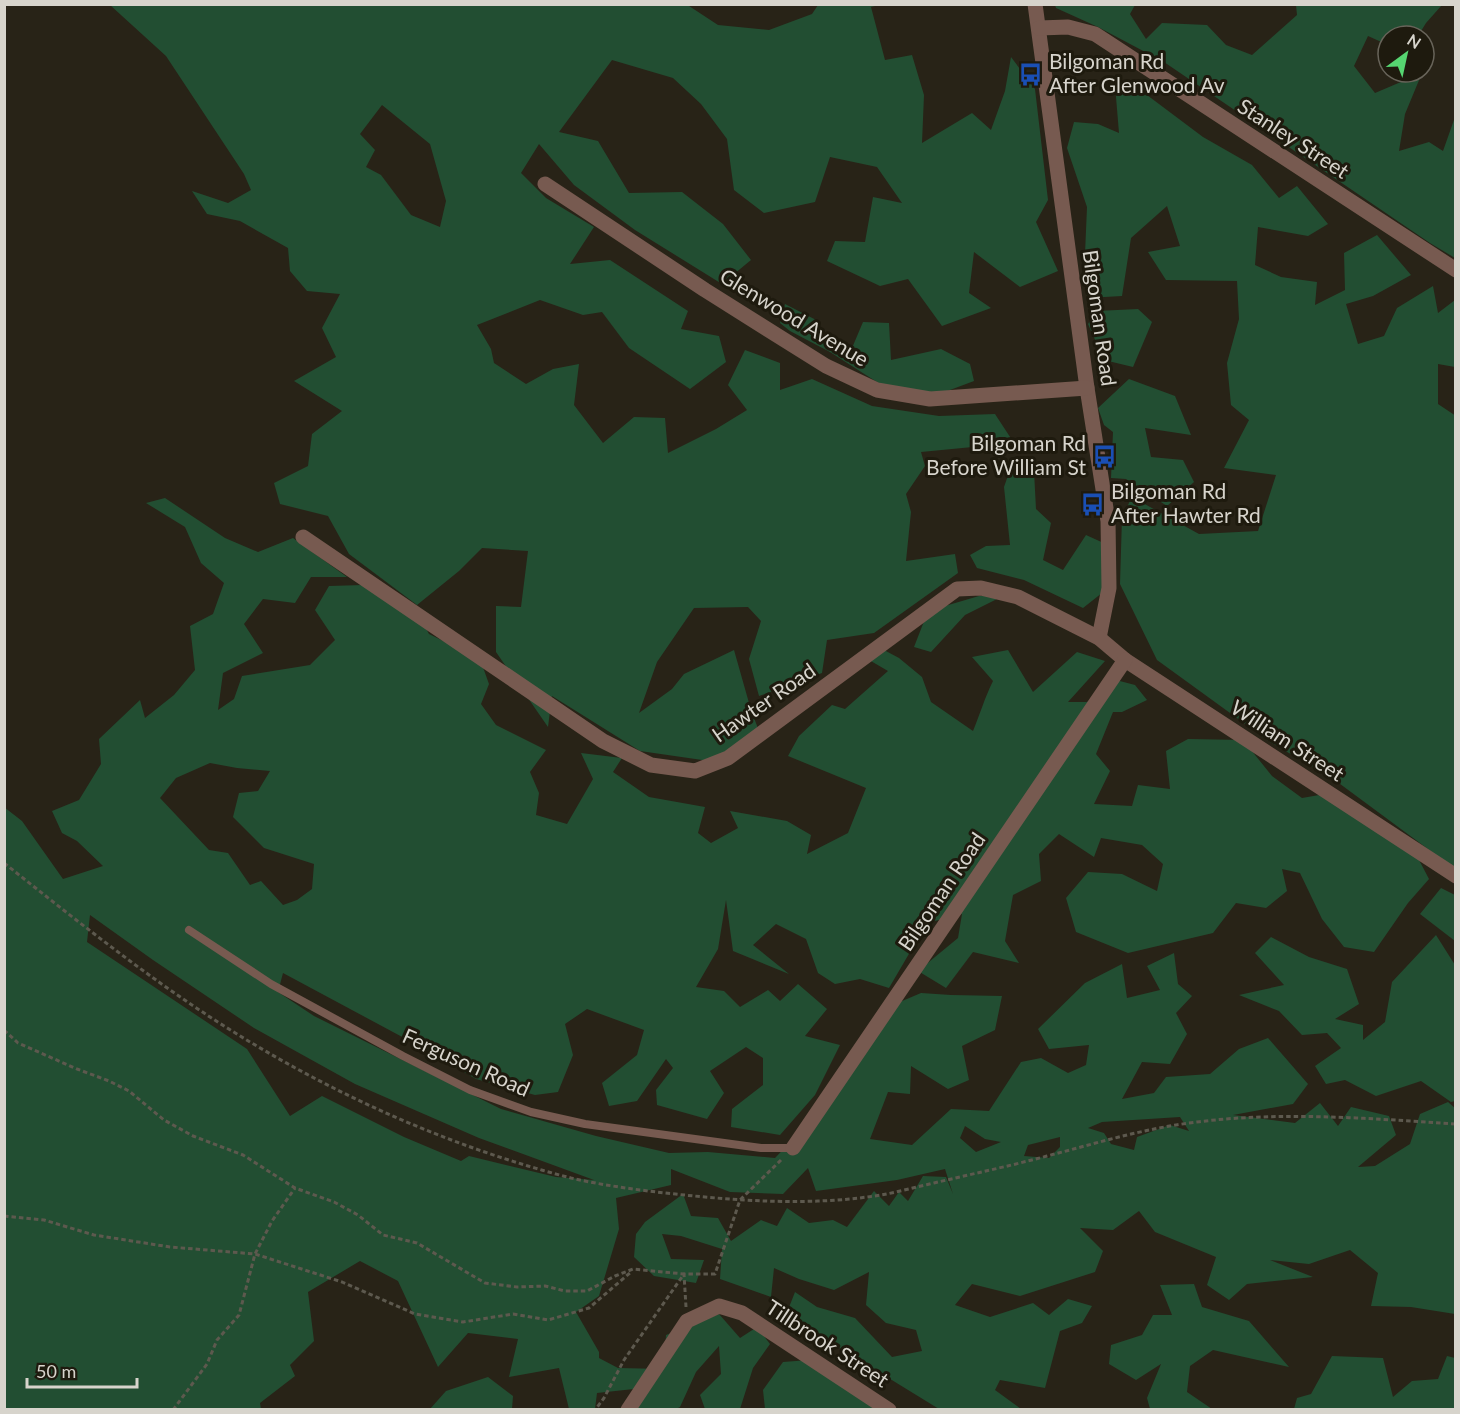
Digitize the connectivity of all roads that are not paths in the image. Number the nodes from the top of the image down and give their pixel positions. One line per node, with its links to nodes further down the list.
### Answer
1 (1035, 4): 2 (street, Bilgoman Road)
2 (1039, 28): 4 (street, Stanley Street); 5 (street, Bilgoman Road)
3 (545, 184): 5 (street, Glenwood Avenue)
4 (1455, 270)
5 (1087, 388): 7 (street, Bilgoman Road)
6 (303, 537): 7 (street, Hawter Road)
7 (1099, 638): 8 (street, William Street)
8 (1125, 660): 9 (street, William Street); 11 (street, Bilgoman Road)
9 (1455, 876)
10 (189, 930): 11 (lane, Ferguson Road)
11 (793, 1148)
12 (628, 1410): 13 (street, Tillbrook Street)
13 (890, 1410)

